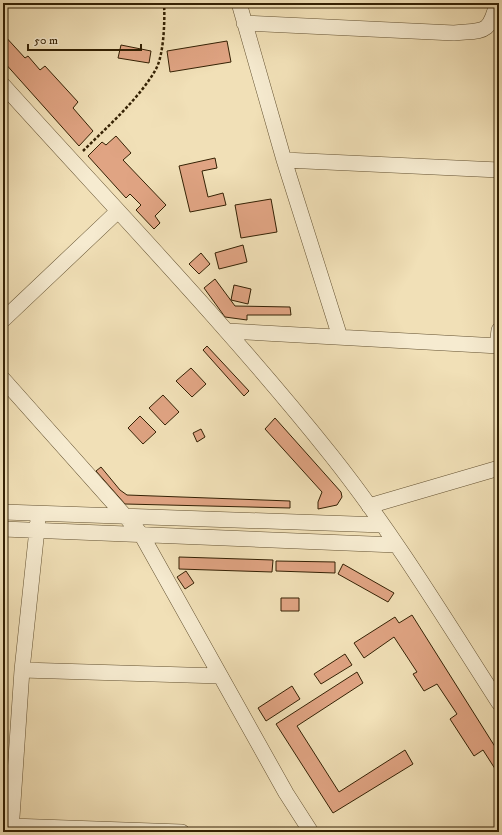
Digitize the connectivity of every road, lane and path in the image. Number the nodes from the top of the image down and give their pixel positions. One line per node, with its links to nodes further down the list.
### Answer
1 (164, 3): 7 (path)
2 (239, 3): 4 (street)
3 (498, 3): 4 (street)
4 (244, 23): 6 (street)
5 (3, 85): 7 (street)
6 (284, 160): 8 (street); 13 (street)
7 (72, 161): 9 (street)
8 (499, 170)
9 (118, 211): 10 (street); 12 (street)
10 (3, 320)
11 (499, 330): 14 (street)
12 (227, 331): 13 (street); 17 (street)
13 (340, 336): 14 (street)
14 (498, 346)
15 (3, 379): 20 (street)
16 (499, 468): 17 (street)
17 (369, 506): 21 (street)
18 (3, 512): 19 (street)
19 (38, 513): 20 (street); 23 (street)
20 (127, 517): 21 (street); 24 (street)
21 (383, 525): 25 (street)
22 (3, 529): 23 (street)
23 (37, 530): 24 (street); 26 (street)
24 (141, 534): 25 (street); 27 (street)
25 (396, 545): 28 (street)
26 (22, 670): 27 (street); 29 (street)
27 (220, 676): 31 (street)
28 (499, 703)
29 (11, 829): 30 (street)
30 (182, 832)
31 (311, 832)

